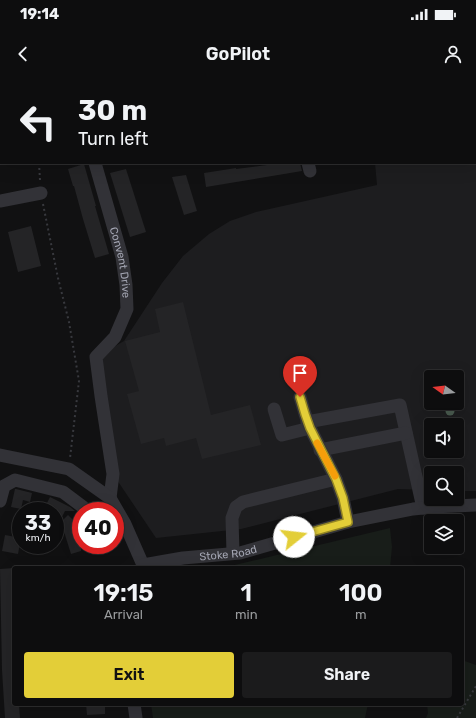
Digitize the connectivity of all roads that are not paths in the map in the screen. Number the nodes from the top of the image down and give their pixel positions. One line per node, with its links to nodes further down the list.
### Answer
1 (95, 164): 11 (street, Convent Drive)
2 (41, 193): 3 (street)
3 (0, 201)
4 (300, 397): 6 (street)
5 (274, 409): 6 (street)
6 (309, 425): 7 (street); 8 (street)
7 (406, 433): 8 (street); 15 (street)
8 (320, 450): 10 (street)
9 (0, 455): 11 (street)
10 (336, 479): 16 (street); 17 (street)
11 (110, 498): 18 (street)
12 (0, 501): 13 (street)
13 (76, 502)
14 (476, 505): 15 (street, Stoke Road)
15 (423, 508): 16 (street, Stoke Road)
16 (348, 522): 17 (street, Stoke Road)
17 (233, 553): 19 (street, Stoke Road)
18 (143, 566)
19 (147, 566)
20 (134, 706): 21 (street)
21 (136, 718)

